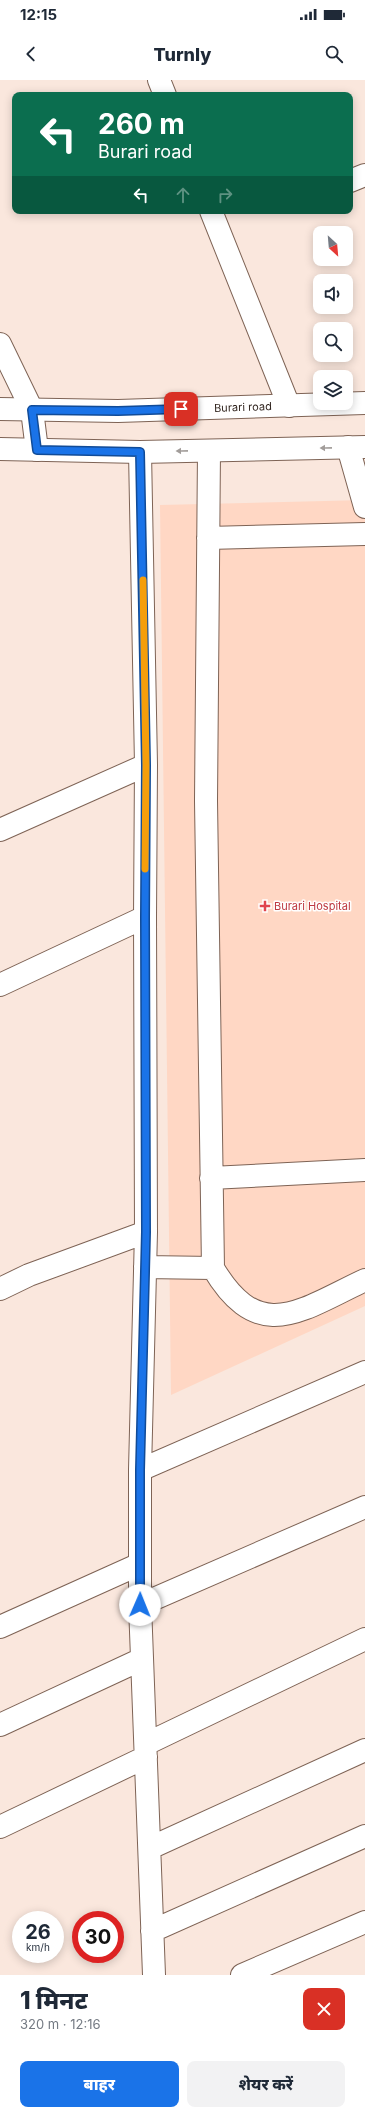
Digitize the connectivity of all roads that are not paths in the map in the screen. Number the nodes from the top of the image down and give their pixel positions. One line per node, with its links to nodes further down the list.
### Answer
1 (159, 80): 2 (street)
2 (164, 92)
3 (365, 174): 4 (street)
4 (353, 180)
5 (212, 214): 8 (street)
6 (0, 344): 10 (street)
7 (365, 403): 8 (street, Burari road)
8 (289, 406): 10 (street, Burari road)
9 (0, 409): 10 (street, Burari road)
10 (32, 410): 13 (street)
11 (357, 447): 14 (street, one-way to 14); 16 (street)
12 (0, 449): 13 (street)
13 (37, 450): 15 (street)
14 (209, 451): 15 (street, one-way to 15); 18 (street)
15 (140, 452): 19 (street)
16 (365, 507)
17 (365, 534): 18 (street)
18 (208, 538): 24 (street)
19 (146, 765): 20 (street); 21 (street)
20 (0, 830)
21 (145, 917): 22 (street); 25 (street)
22 (0, 985)
23 (365, 1170): 24 (street)
24 (211, 1178): 27 (street)
25 (146, 1232): 26 (street); 29 (street)
26 (145, 1267): 27 (street); 31 (street)
27 (213, 1268): 28 (street)
28 (365, 1280)
29 (0, 1289)
30 (365, 1372): 31 (street)
31 (140, 1470): 33 (street)
32 (365, 1507): 34 (street)
33 (140, 1564): 34 (street); 35 (street)
34 (140, 1605): 37 (street)
35 (0, 1627)
36 (365, 1639): 40 (street)
37 (142, 1659): 38 (street); 40 (street)
38 (0, 1725)
39 (365, 1750): 43 (street)
40 (146, 1751): 41 (street); 43 (street)
41 (0, 1827)
42 (365, 1836): 45 (street)
43 (150, 1848): 45 (street)
44 (365, 1922): 47 (street)
45 (152, 1931): 46 (street)
46 (154, 1975)
47 (242, 1975)

